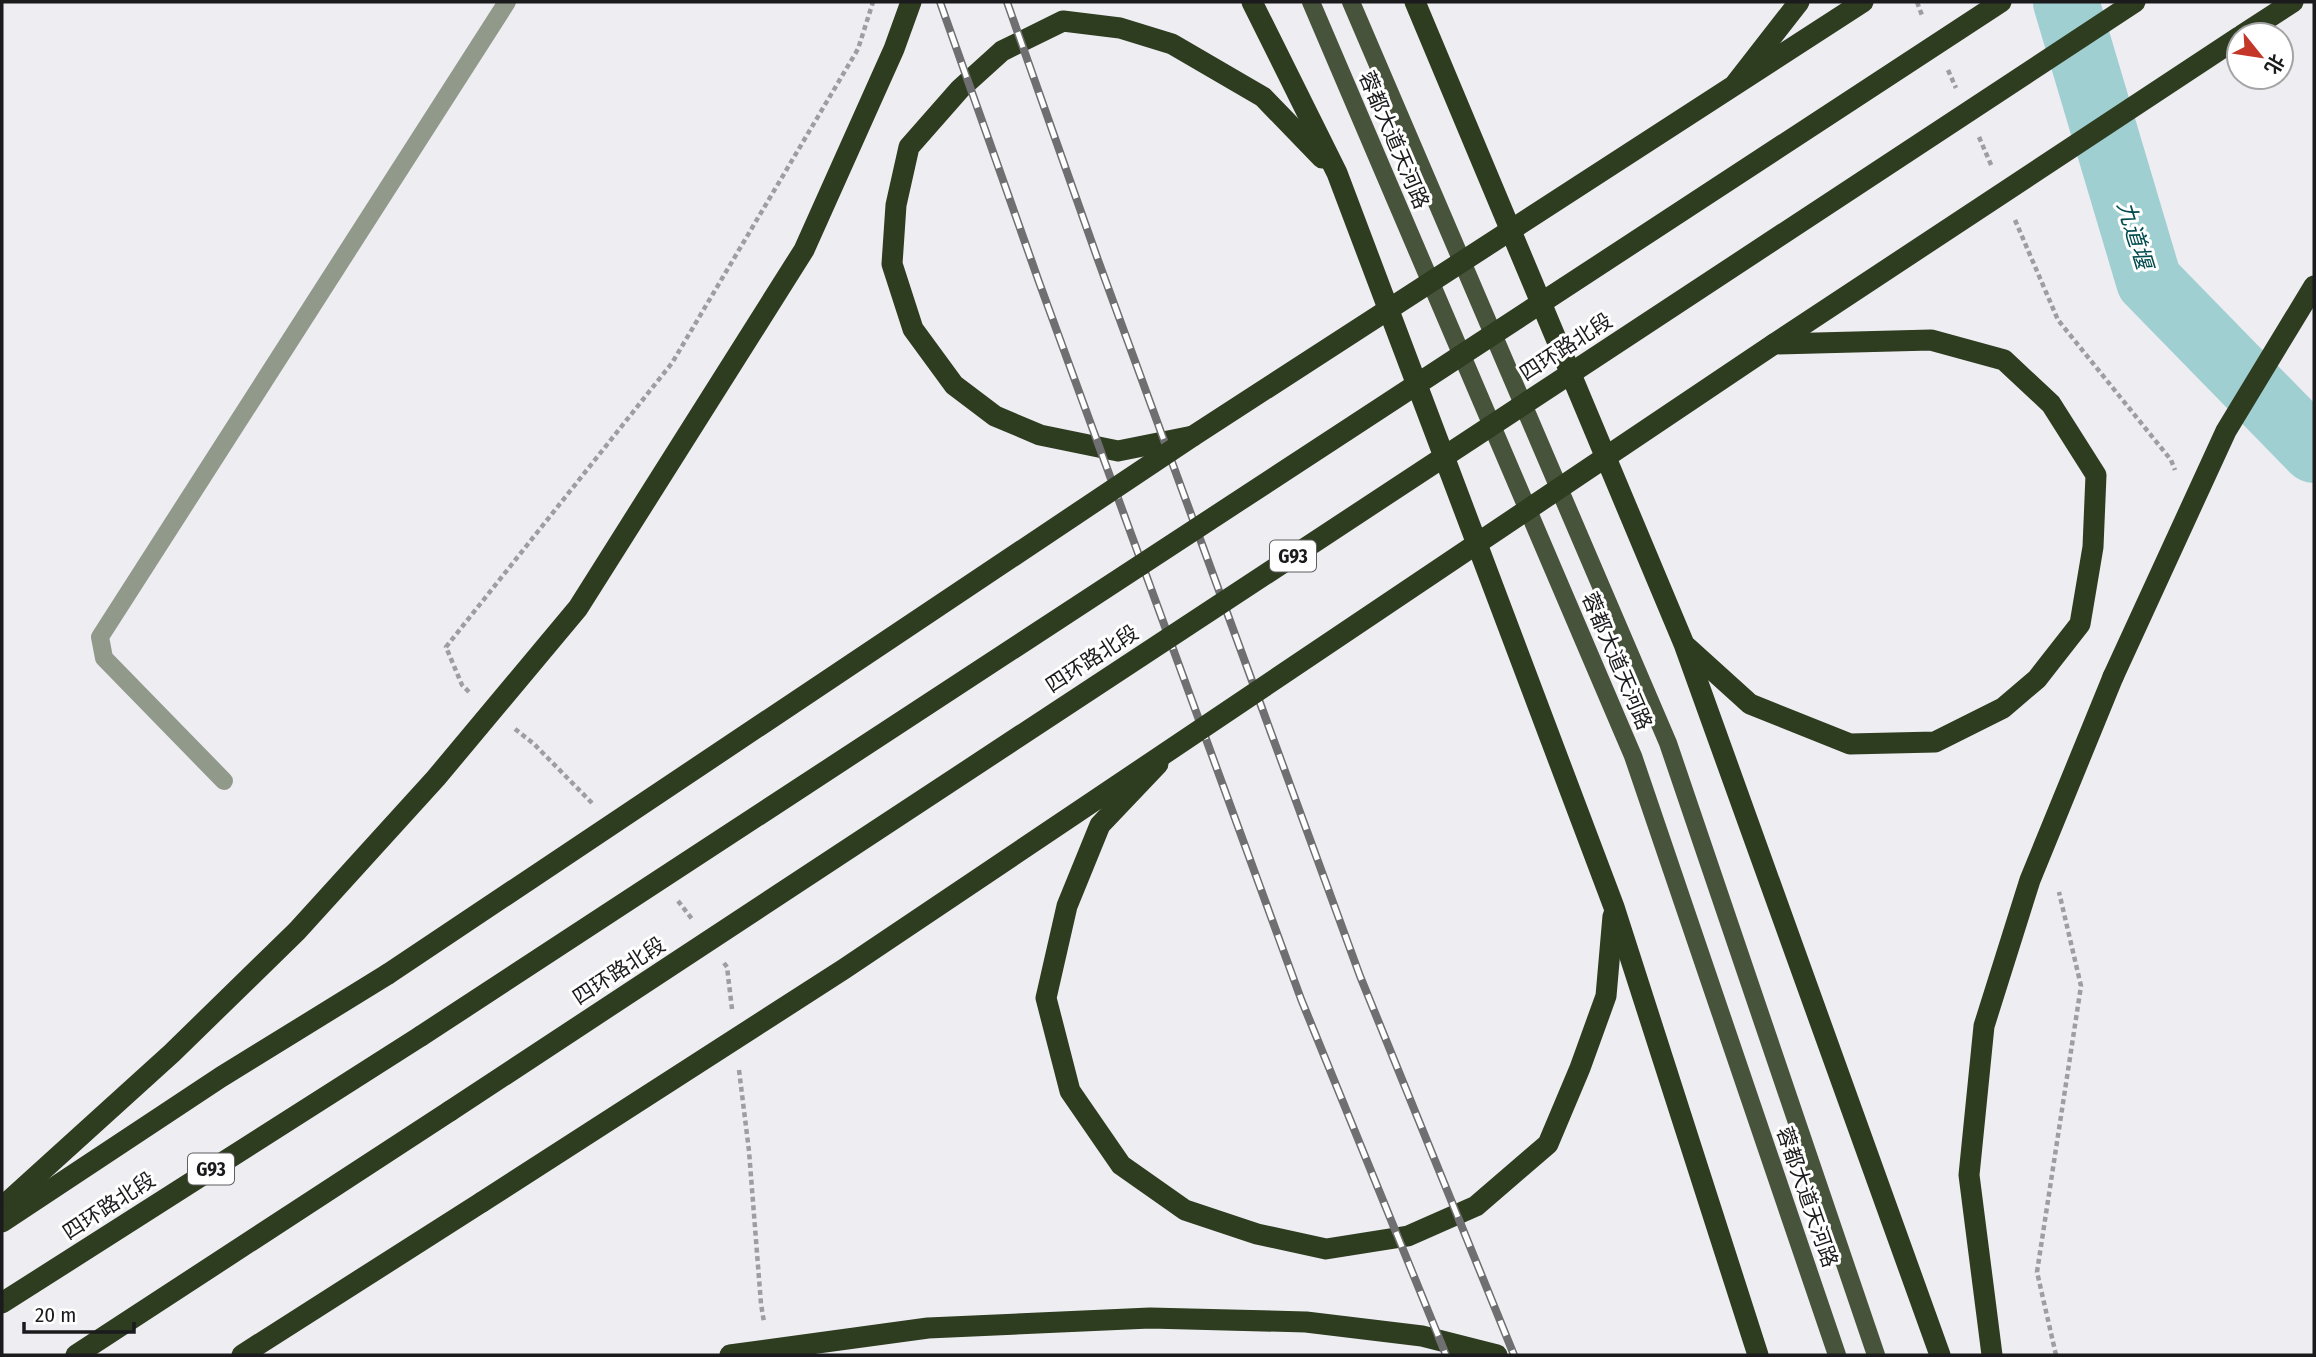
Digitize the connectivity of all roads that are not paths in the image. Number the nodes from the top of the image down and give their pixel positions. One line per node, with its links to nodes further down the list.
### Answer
1 (506, 2): 21 (street)
2 (911, 2): 23 (highway)
3 (1252, 2): 15 (highway)
4 (1311, 2): 31 (main road, 蓉都大道天河路)
5 (1351, 2): 32 (main road, 蓉都大道天河路)
6 (1415, 2): 19 (highway)
7 (1799, 2): 14 (highway)
8 (1863, 2): 14 (highway, bridge)
9 (2001, 2): 25 (highway, 四环路北段 / G93, bridge)
10 (2135, 2): 26 (highway, 四环路北段 / G93, bridge)
11 (2293, 2): 12 (highway)
12 (2264, 21)
13 (2225, 47): 17 (highway, bridge)
14 (1736, 83): 18 (highway, bridge)
15 (1337, 173): 18 (highway); 22 (highway)
16 (2314, 286): 34 (highway, bridge)
17 (1774, 344): 19 (highway); 20 (highway, bridge)
18 (1193, 436): 24 (highway, bridge)
19 (1684, 644): 33 (highway)
20 (1178, 743): 22 (highway, bridge); 27 (highway, bridge)
21 (224, 781)
22 (1614, 907): 30 (highway)
23 (2, 1208)
24 (2, 1222)
25 (2, 1303)
26 (76, 1355)
27 (242, 1355)
28 (730, 1355): 29 (highway)
29 (1497, 1355)
30 (1758, 1355)
31 (1837, 1355)
32 (1876, 1355)
33 (1940, 1355)
34 (1992, 1355)

